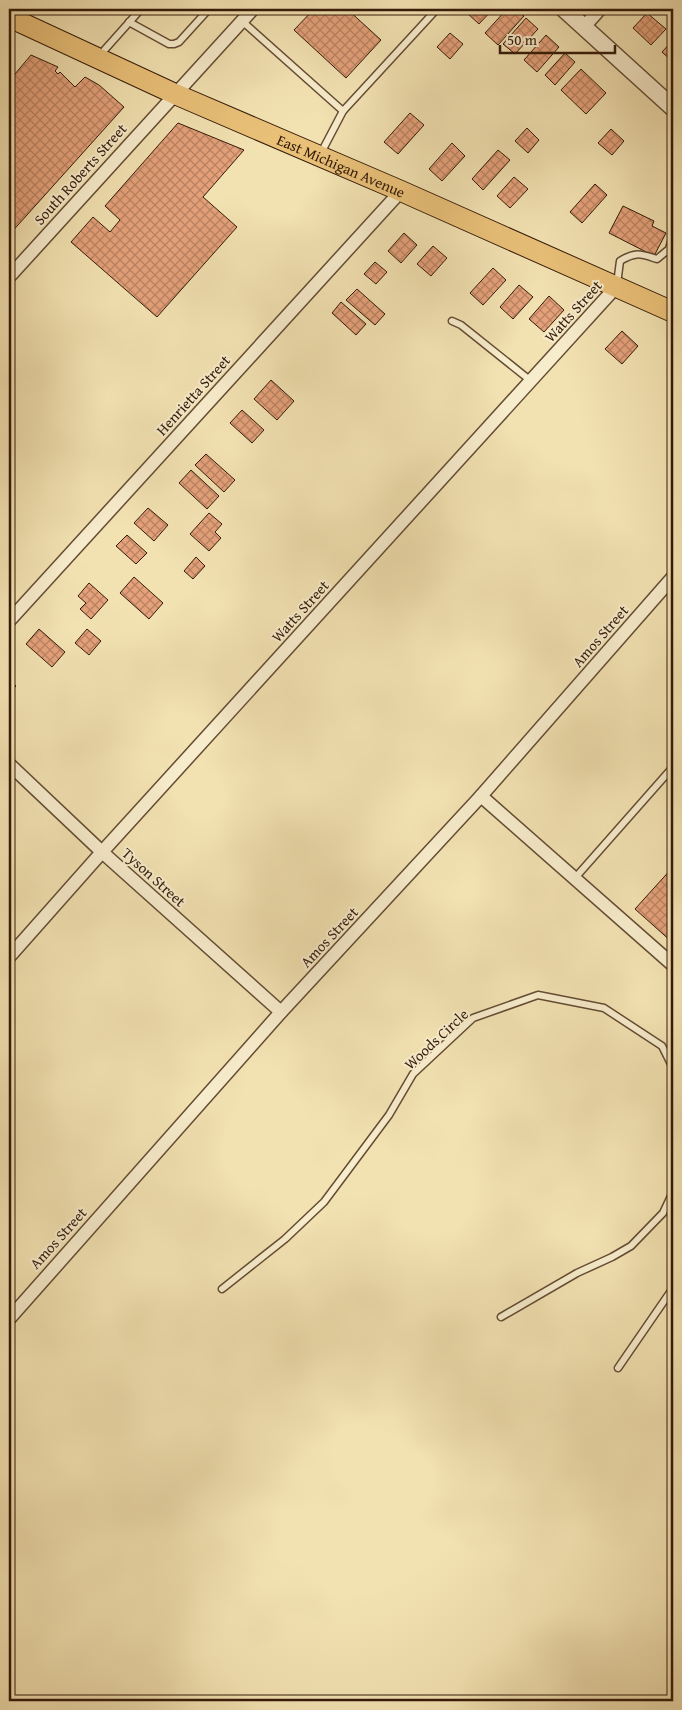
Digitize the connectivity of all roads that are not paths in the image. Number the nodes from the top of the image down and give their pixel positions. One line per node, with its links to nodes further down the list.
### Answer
1 (141, 9): 9 (lane)
2 (209, 9): 9 (lane)
3 (252, 9): 8 (street, South Roberts Street)
4 (437, 9): 14 (lane)
5 (564, 9): 10 (street)
6 (600, 9): 10 (street)
7 (19, 16): 11 (main road, East Michigan Avenue)
8 (242, 21): 12 (street, South Roberts Street); 14 (lane)
9 (129, 22): 11 (lane)
10 (584, 27): 13 (street)
11 (97, 58): 12 (main road, East Michigan Avenue)
12 (175, 94): 15 (main road, East Michigan Avenue); 18 (street, South Roberts Street)
13 (673, 108)
14 (343, 111): 15 (lane)
15 (320, 156): 16 (main road, East Michigan Avenue)
16 (401, 191): 19 (main road, East Michigan Avenue); 24 (street, Henrietta Street)
17 (673, 235): 19 (lane)
18 (9, 277)
19 (616, 287): 20 (main road, East Michigan Avenue); 22 (street, Watts Street)
20 (673, 312)
21 (452, 321): 22 (lane)
22 (531, 381): 28 (street, Watts Street)
23 (673, 577): 27 (street, Amos Street)
24 (9, 621)
25 (9, 764): 28 (street, Tyson Street)
26 (673, 767): 29 (lane)
27 (481, 796): 29 (street); 32 (street, Amos Street)
28 (102, 852): 30 (street, Watts Street); 32 (street, Tyson Street)
29 (575, 878): 31 (street)
30 (9, 957)
31 (673, 965)
32 (281, 1012): 39 (street, Amos Street)
33 (673, 1068): 36 (lane, Woods Circle)
34 (673, 1192): 38 (lane)
35 (673, 1288): 37 (lane)
36 (222, 1289)
37 (671, 1296): 40 (lane)
38 (501, 1318)
39 (9, 1319)
40 (618, 1368)

